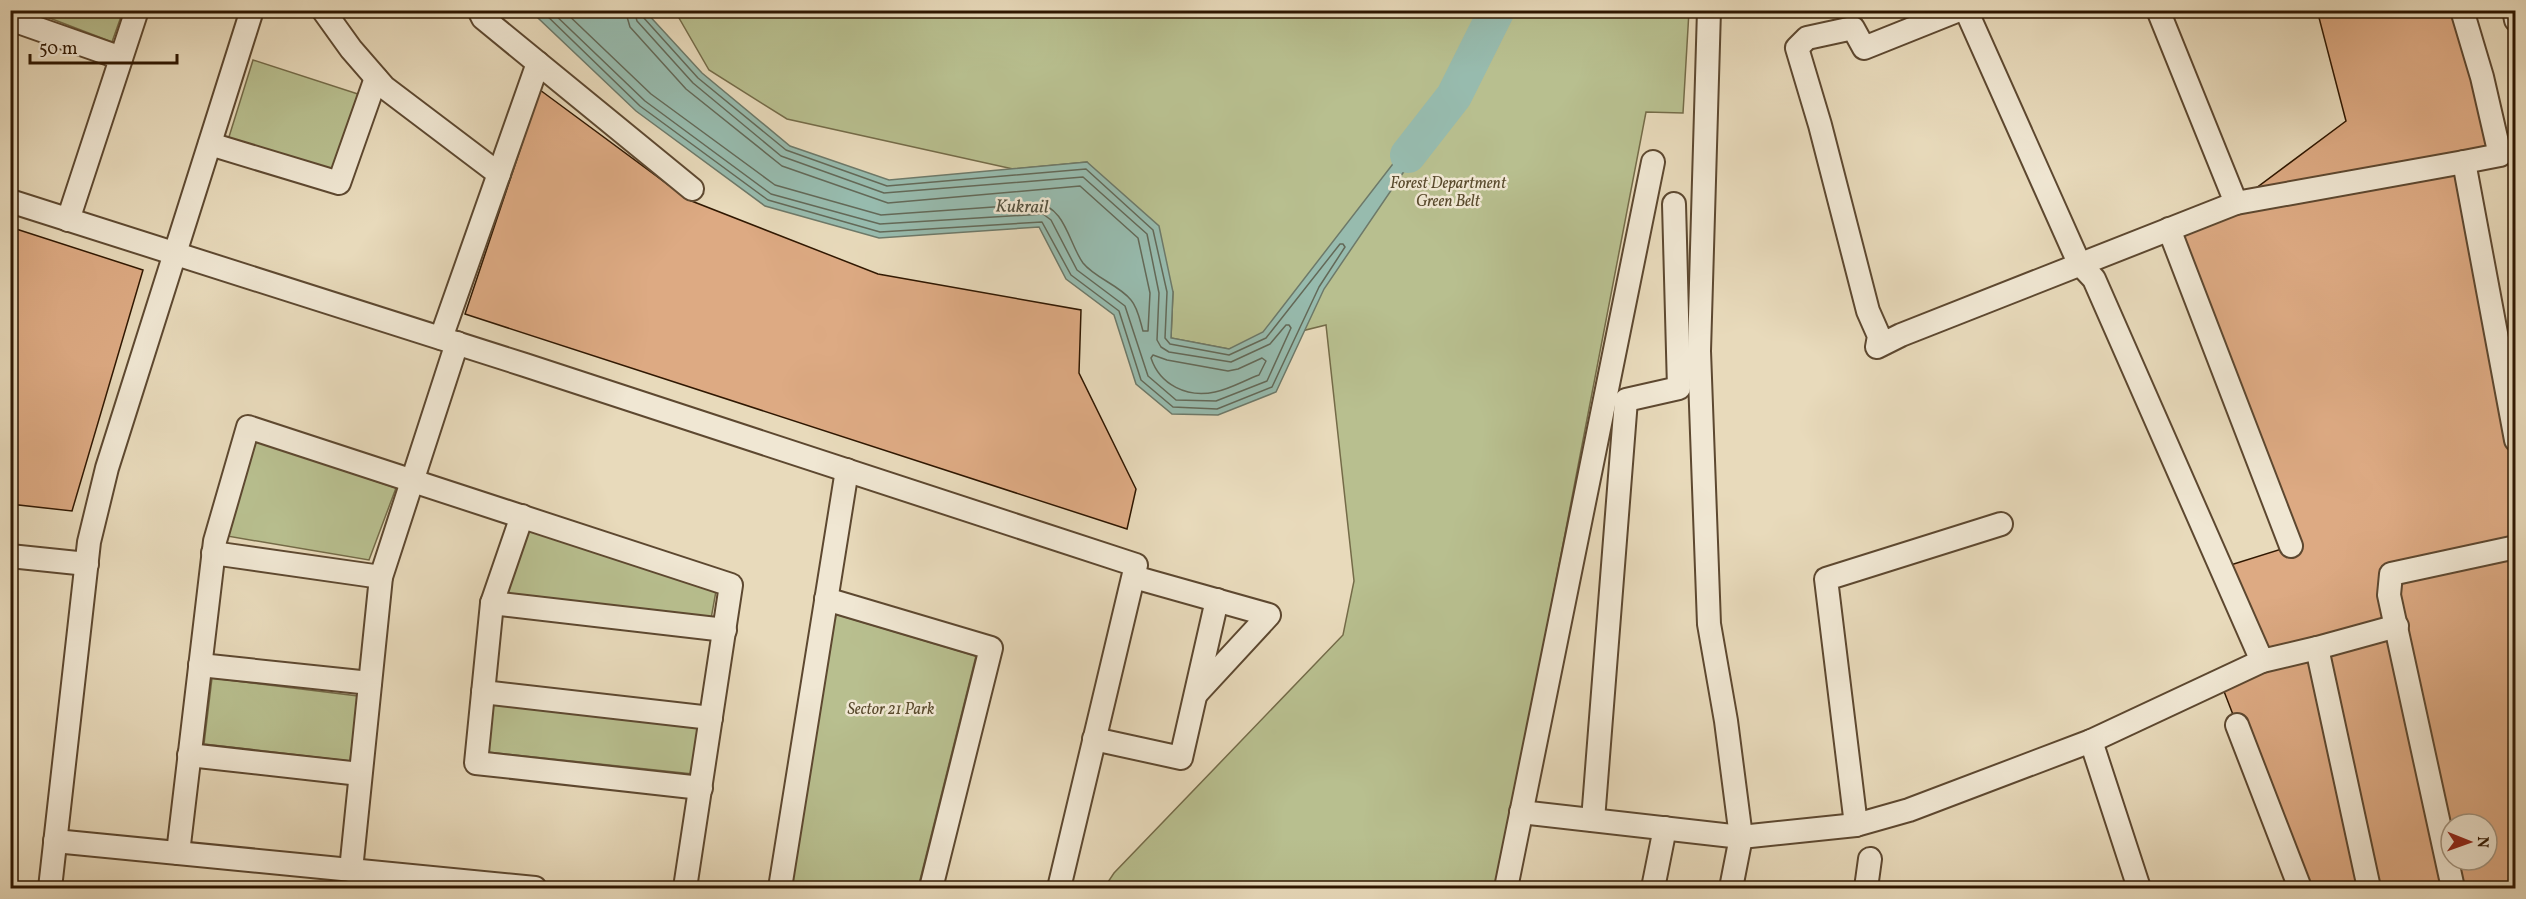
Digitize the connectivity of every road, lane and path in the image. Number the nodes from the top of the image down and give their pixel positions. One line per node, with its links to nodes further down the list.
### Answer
1 (137, 10): 13 (street)
2 (252, 10): 16 (street)
3 (323, 10): 15 (street)
4 (479, 10): 14 (street)
5 (1709, 10): 64 (street)
6 (1959, 10): 28 (street)
7 (1966, 10): 28 (street)
8 (2158, 10): 23 (street)
9 (2462, 10): 17 (street)
10 (2514, 10): 12 (street)
11 (22, 18): 13 (street)
12 (2516, 20)
13 (121, 58): 25 (street)
14 (538, 63): 20 (street); 21 (street)
15 (376, 78): 16 (street); 20 (street)
16 (210, 144): 27 (street)
17 (2508, 153): 19 (street)
18 (1653, 162): 60 (street)
19 (2464, 162): 23 (street); 30 (street)
20 (499, 174): 29 (street)
21 (692, 189)
22 (10, 201): 25 (street)
23 (2236, 203): 26 (street)
24 (1674, 204): 61 (street)
25 (68, 219): 27 (street)
26 (2169, 229): 28 (street); 35 (street)
27 (174, 253): 29 (street); 39 (street)
28 (2079, 263): 48 (street)
29 (449, 341): 31 (street); 32 (street)
30 (2516, 440)
31 (847, 470): 41 (street); 42 (street)
32 (412, 481): 33 (street); 37 (street); 40 (street)
33 (522, 516): 44 (street); 46 (street)
34 (2001, 524): 62 (street)
35 (2291, 546)
36 (2516, 547): 45 (street)
37 (213, 553): 40 (street); 49 (street)
38 (10, 556): 39 (street)
39 (87, 564): 65 (street)
40 (381, 577): 50 (street)
41 (1134, 577): 43 (street); 55 (street)
42 (826, 599): 73 (street); 74 (street)
43 (1217, 600): 52 (street); 52 (street)
44 (492, 603): 46 (street); 51 (street)
45 (2397, 626): 47 (street); 83 (street)
46 (725, 630): 53 (street)
47 (2317, 648): 48 (street); 82 (street)
48 (2262, 661): 56 (street)
49 (200, 665): 50 (street); 57 (street)
50 (370, 683): 58 (street)
51 (483, 693): 53 (street); 59 (street)
52 (1196, 694): 55 (street)
53 (711, 718): 59 (street)
54 (2237, 725): 81 (street)
55 (1094, 739): 75 (street)
56 (2091, 741): 62 (street); 80 (street)
57 (189, 755): 58 (street); 66 (street)
58 (360, 774): 68 (street)
59 (701, 788): 72 (street)
60 (1521, 812): 61 (street); 76 (street)
61 (1593, 820): 63 (street)
62 (1856, 825): 64 (street)
63 (1665, 828): 64 (street); 77 (street)
64 (1741, 837): 78 (street)
65 (55, 841): 66 (street); 70 (street)
66 (178, 853): 68 (street)
67 (1870, 859): 79 (street)
68 (351, 870): 69 (street)
69 (492, 886): 71 (street)
70 (50, 888)
71 (535, 888)
72 (685, 888)
73 (780, 888)
74 (931, 888)
75 (1059, 888)
76 (1506, 888)
77 (1653, 888)
78 (1731, 888)
79 (1866, 888)
80 (2139, 888)
81 (2300, 888)
82 (2369, 888)
83 (2453, 888)

